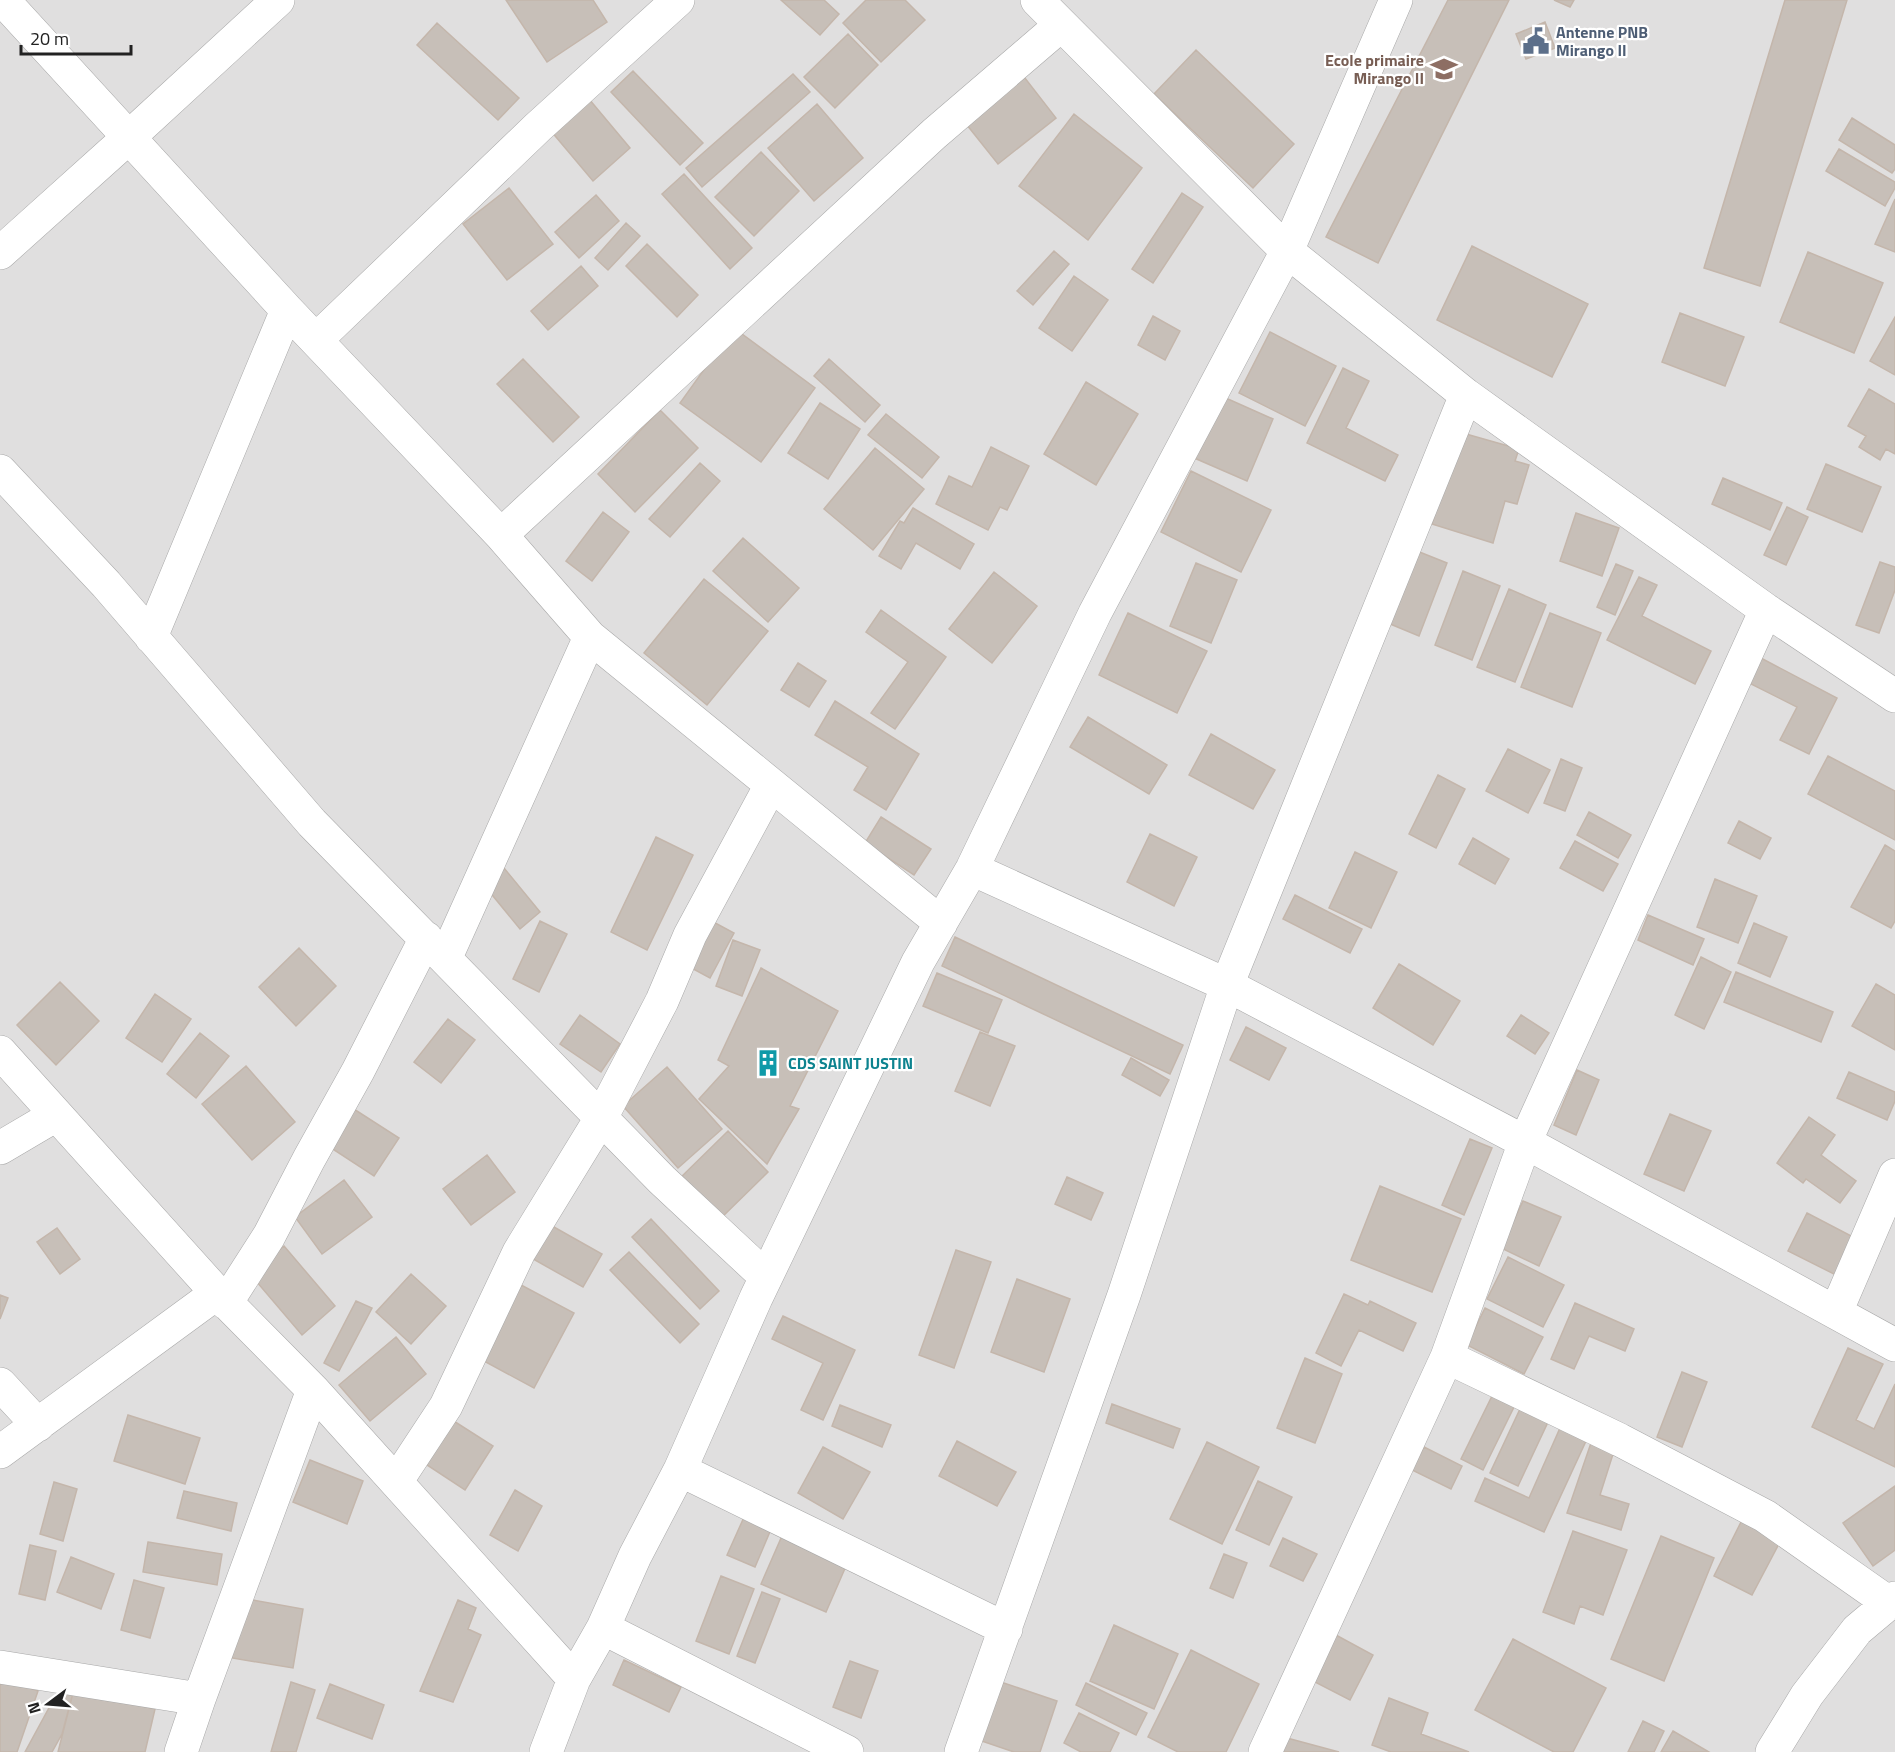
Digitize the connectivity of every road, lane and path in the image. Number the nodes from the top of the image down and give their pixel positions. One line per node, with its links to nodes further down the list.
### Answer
1 (3, 0): 7 (street)
2 (279, 0): 7 (street)
3 (678, 0): 11 (street)
4 (1037, 0): 6 (street)
5 (1396, 0): 8 (street)
6 (1061, 25): 8 (street); 14 (street)
7 (128, 138): 9 (street); 10 (street)
8 (1287, 251): 12 (street); 20 (street)
9 (0, 253)
10 (287, 310): 11 (street); 16 (street)
11 (316, 340): 14 (street)
12 (1466, 395): 15 (street); 23 (street)
13 (0, 471): 16 (street)
14 (501, 536): 17 (street)
15 (1766, 610): 18 (street); 27 (street)
16 (151, 637): 22 (street)
17 (590, 637): 19 (street); 22 (street)
18 (1895, 696)
19 (771, 785): 21 (street); 26 (street)
20 (972, 869): 21 (street); 23 (street)
21 (941, 923): 30 (street)
22 (436, 948): 26 (street); 31 (street)
23 (1227, 985): 27 (street); 43 (street)
24 (0, 1052): 25 (street)
25 (56, 1115): 28 (street); 31 (street)
26 (601, 1118): 30 (street); 40 (street)
27 (1525, 1142): 32 (street); 34 (street)
28 (0, 1148)
29 (1895, 1175): 32 (street)
30 (766, 1277): 39 (street)
31 (221, 1298): 36 (street); 37 (street)
32 (1836, 1312): 33 (street)
33 (1895, 1345)
34 (1448, 1357): 41 (street); 51 (street)
35 (0, 1384): 37 (street)
36 (313, 1390): 40 (street); 46 (street)
37 (38, 1425): 38 (street)
38 (0, 1452)
39 (680, 1470): 42 (street); 43 (street)
40 (396, 1482): 45 (street)
41 (1892, 1601): 52 (street)
42 (603, 1628): 45 (street); 49 (street)
43 (1006, 1629): 50 (street)
44 (0, 1667): 46 (street)
45 (574, 1680): 48 (street)
46 (198, 1699): 47 (street)
47 (181, 1752)
48 (546, 1752)
49 (847, 1752)
50 (961, 1752)
51 (1265, 1752)
52 (1772, 1752)

